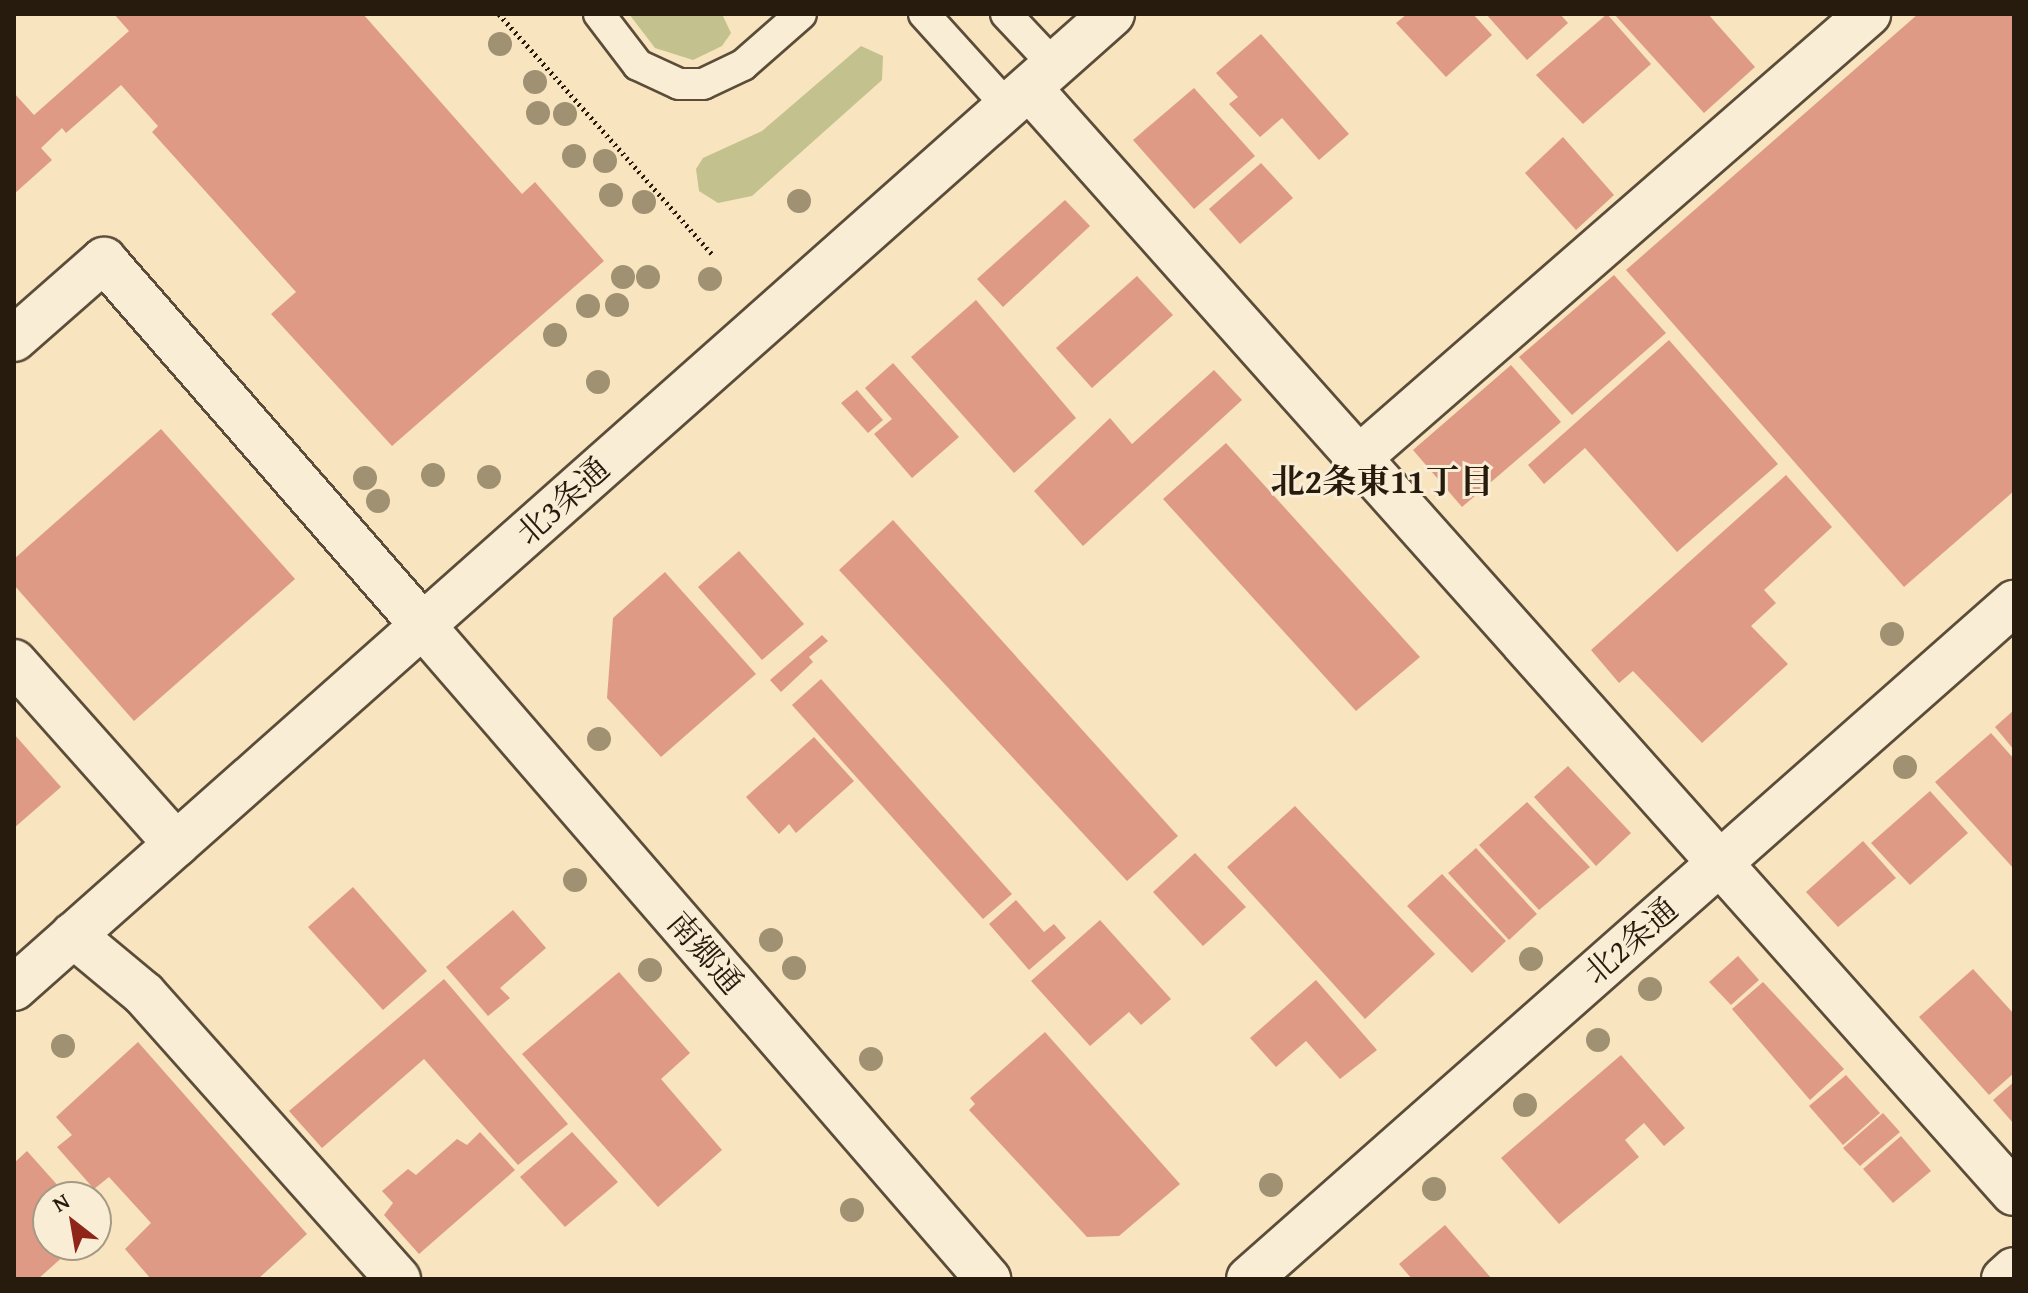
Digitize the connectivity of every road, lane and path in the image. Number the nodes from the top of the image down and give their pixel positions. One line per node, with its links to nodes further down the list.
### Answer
1 (499, 14): 9 (path)
2 (599, 14): 3 (lane)
3 (801, 14)
4 (924, 14): 8 (lane)
5 (1006, 14): 8 (lane)
6 (1112, 14): 8 (street, 北3条通)
7 (1868, 14): 11 (street)
8 (1030, 86): 11 (street); 13 (street, 北3条通)
9 (713, 255)
10 (14, 339): 13 (street, 南郷通)
11 (1361, 456): 16 (street)
12 (2014, 603): 16 (street, 北2条通)
13 (423, 626): 15 (street, 北3条通); 22 (street, 南郷通)
14 (14, 662): 15 (street)
15 (176, 844): 17 (street, 北3条通)
16 (1719, 864): 19 (street); 23 (street, 北2条通)
17 (73, 935): 18 (street, 北3条通); 21 (street)
18 (14, 988)
19 (2014, 1193)
20 (2014, 1270): 24 (street)
21 (398, 1279)
22 (988, 1279)
23 (1249, 1279)
24 (2004, 1279)

